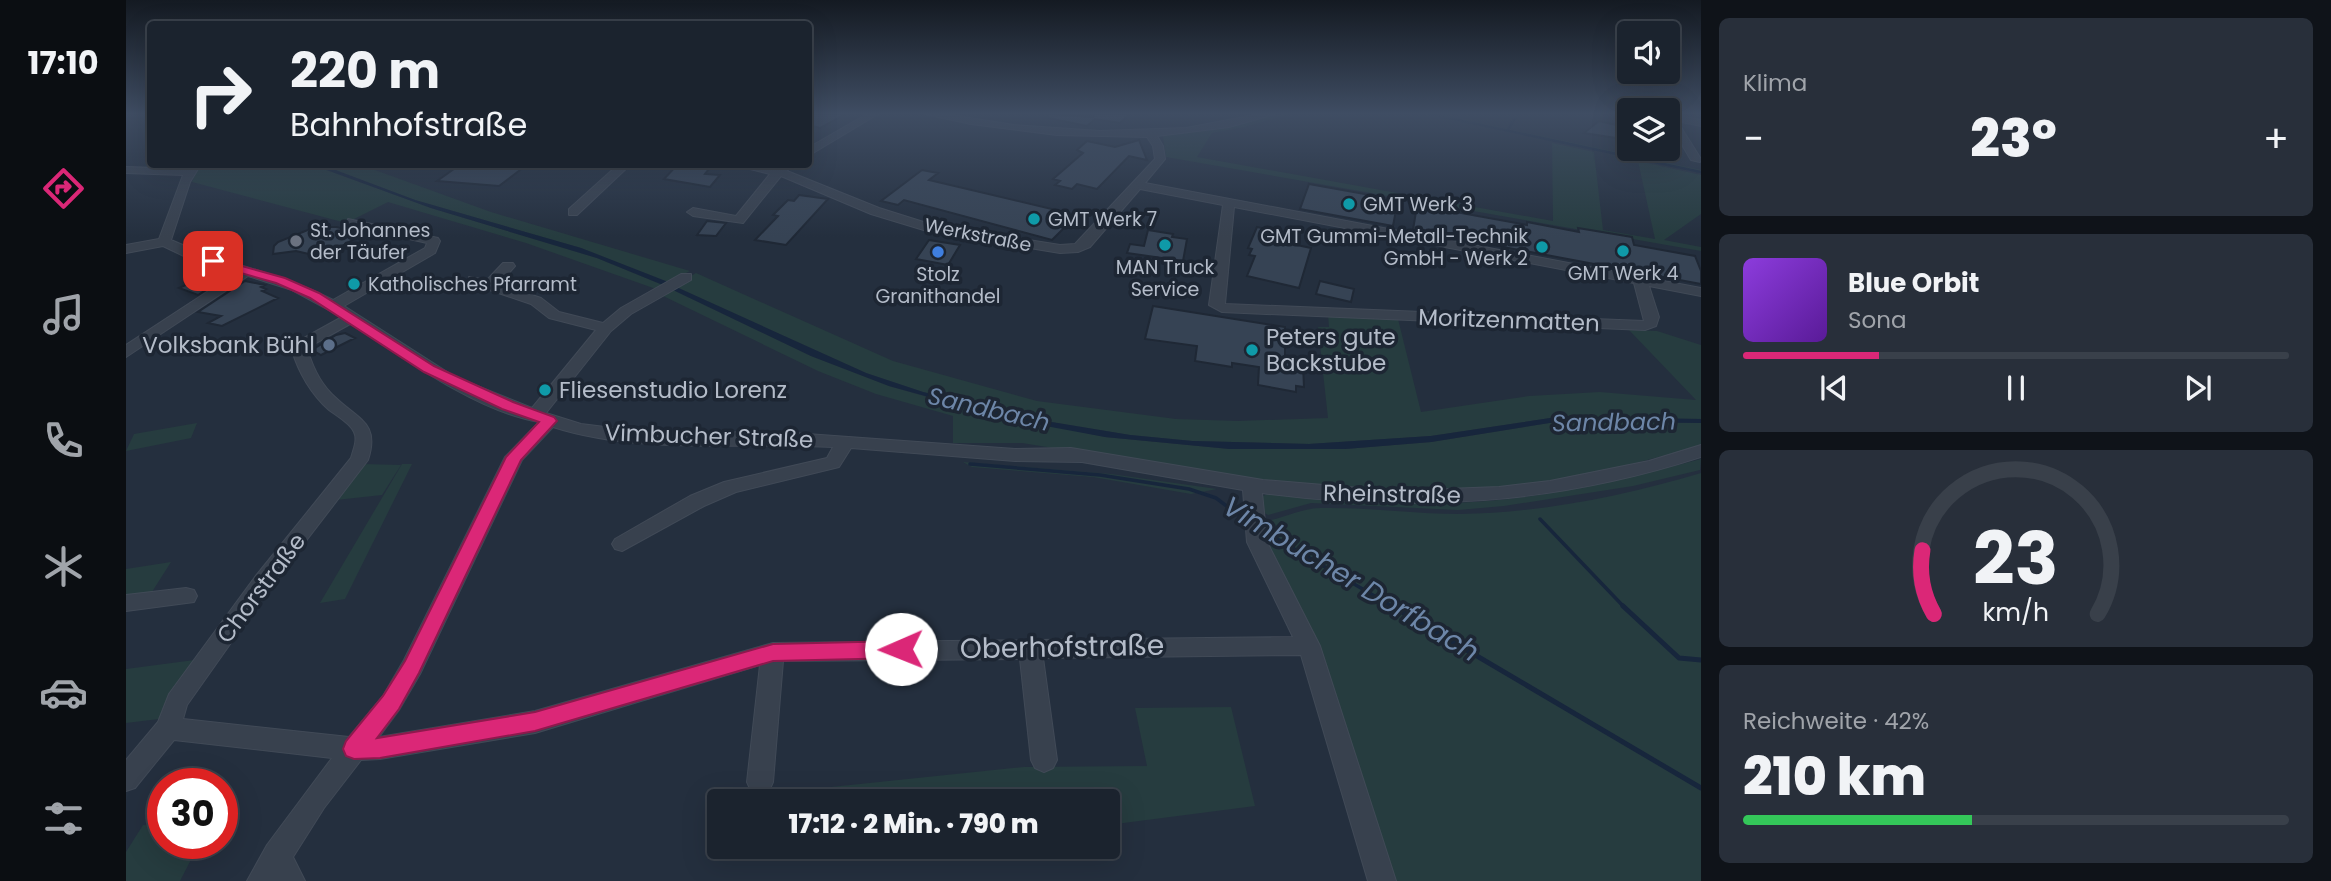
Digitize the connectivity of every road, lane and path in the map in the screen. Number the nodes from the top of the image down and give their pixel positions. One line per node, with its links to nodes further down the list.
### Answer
1 (1159, 155): 10 (street, Werkstraße)
2 (1693, 155): 3 (street)
3 (1696, 160)
4 (192, 168): 8 (street); 15 (street)
5 (622, 168): 12 (street)
6 (756, 168): 9 (street, Werkstraße)
7 (784, 168): 9 (street)
8 (126, 170)
9 (778, 172): 10 (street, Werkstraße); 13 (street)
10 (1139, 185): 11 (street)
11 (1230, 202): 21 (street); 21 (street, Moritzenmatten)
12 (573, 212)
13 (693, 212)
14 (352, 222): 24 (street)
15 (164, 242): 16 (street); 18 (street, Vimbucher Straße)
16 (126, 249)
17 (508, 265): 22 (street)
18 (247, 271): 24 (street, Vimbucher Straße); 26 (street)
19 (686, 277): 25 (street)
20 (474, 280): 22 (street)
21 (1640, 280): 23 (street)
22 (490, 285): 25 (street)
23 (1701, 292)
24 (342, 312): 27 (street, Vimbucher Straße); 38 (street, Chorstraße)
25 (607, 328): 27 (street)
26 (126, 352)
27 (542, 418): 28 (street, Vimbucher Straße); 39 (street)
28 (843, 442): 30 (street, Vimbucher Straße); 32 (street)
29 (1701, 451): 31 (street, Rheinstraße)
30 (1081, 456): 31 (street, Rheinstraße)
31 (1252, 485): 35 (street)
32 (622, 544)
33 (186, 596): 34 (street)
34 (126, 603)
35 (1309, 646): 36 (street, Oberhofstraße); 46 (street)
36 (1030, 649): 37 (street, Oberhofstraße); 40 (street)
37 (773, 652): 39 (street, Oberhofstraße); 42 (street)
38 (167, 728): 39 (street); 41 (street)
39 (354, 749): 43 (street)
40 (1044, 760)
41 (126, 779)
42 (760, 782)
43 (277, 855): 44 (street); 45 (street)
44 (261, 881)
45 (291, 881)
46 (1382, 881)

